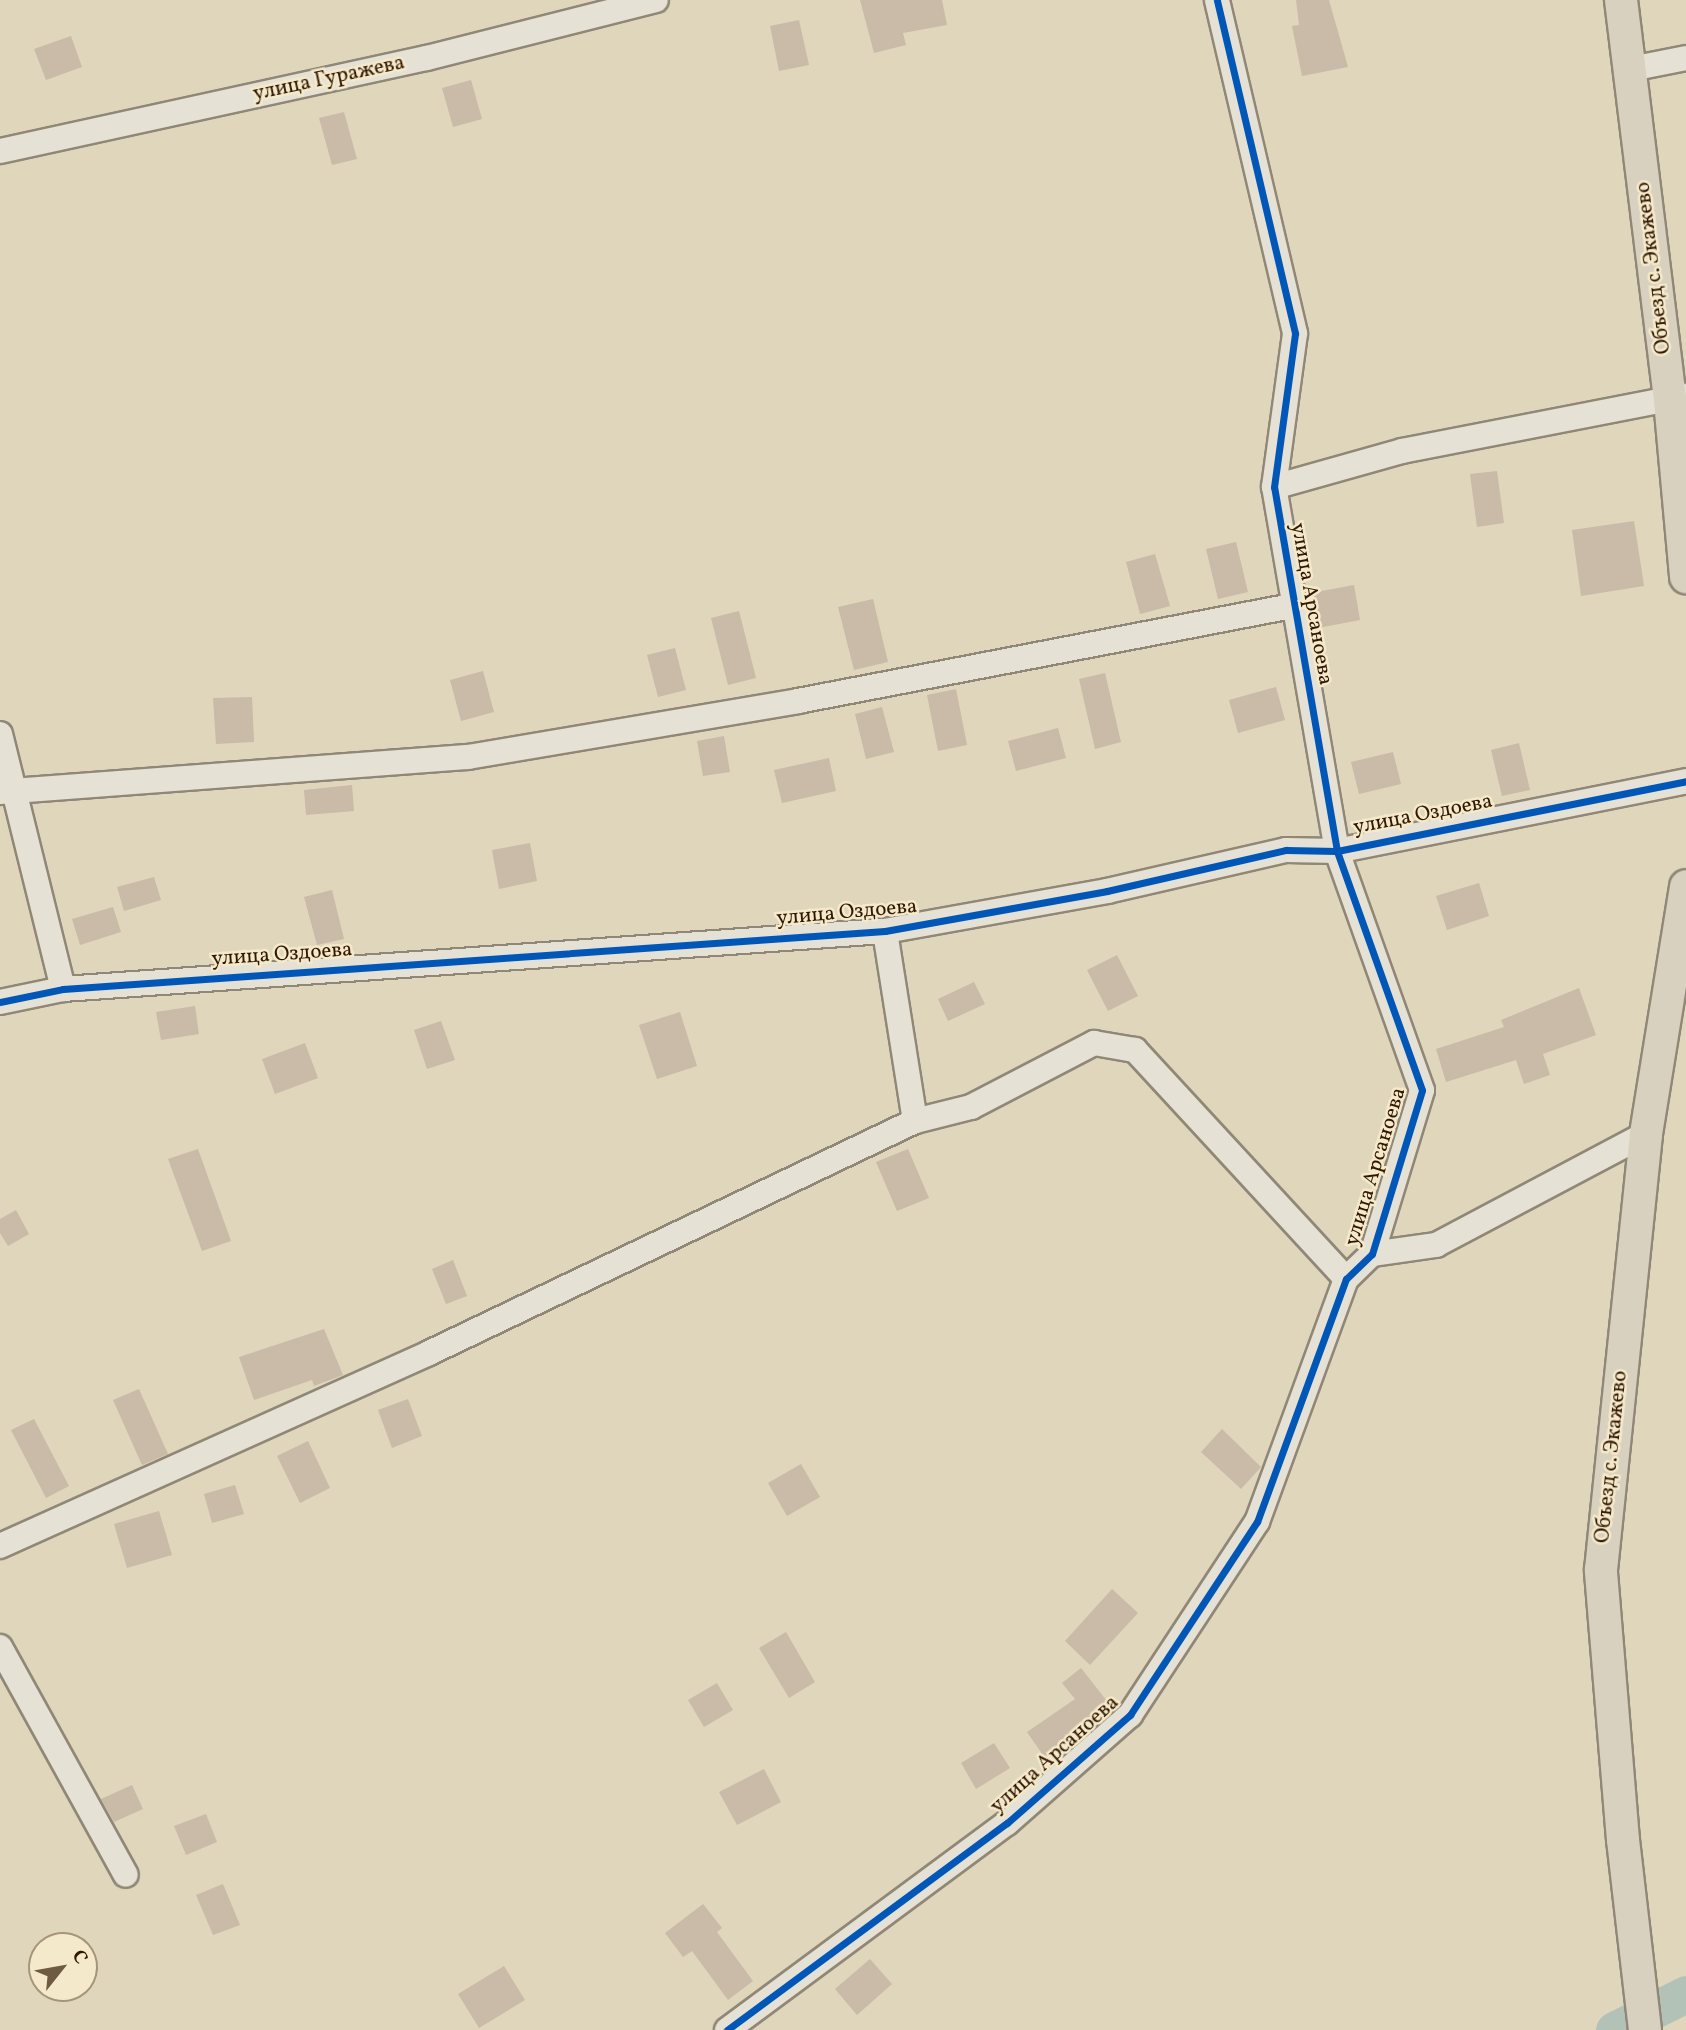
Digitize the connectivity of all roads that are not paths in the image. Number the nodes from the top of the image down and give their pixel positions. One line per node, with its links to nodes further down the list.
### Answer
1 (656, 0): 6 (street, улица Гуражева)
2 (1217, 0): 8 (street, улица Арсаноева)
3 (1622, 0): 5 (main road, Объезд с. Экажево)
4 (1685, 63): 5 (street)
5 (1630, 69): 7 (main road, Объезд с. Экажево)
6 (0, 151)
7 (1678, 398): 8 (street); 9 (main road, Объезд с. Экажево)
8 (1274, 487): 10 (street, улица Арсаноева)
9 (1686, 578)
10 (1292, 606): 13 (street); 14 (street, улица Арсаноева)
11 (0, 734): 13 (street)
12 (1686, 781): 14 (street, улица Оздоева)
13 (8, 790): 17 (street)
14 (1337, 851): 16 (street, улица Оздоева); 21 (street, улица Арсаноева)
15 (1686, 886): 20 (main road, Объезд с. Экажево)
16 (885, 930): 17 (street, улица Оздоева); 19 (street)
17 (64, 989): 18 (street, улица Оздоева)
18 (0, 1002)
19 (915, 1121): 22 (street); 23 (street)
20 (1646, 1134): 21 (street); 27 (main road, Объезд с. Экажево)
21 (1372, 1254): 22 (street, улица Арсаноева)
22 (1346, 1279): 26 (street, улица Арсаноева)
23 (0, 1546)
24 (0, 1647): 25 (street)
25 (126, 1875)
26 (727, 2030)
27 (1645, 2030)

